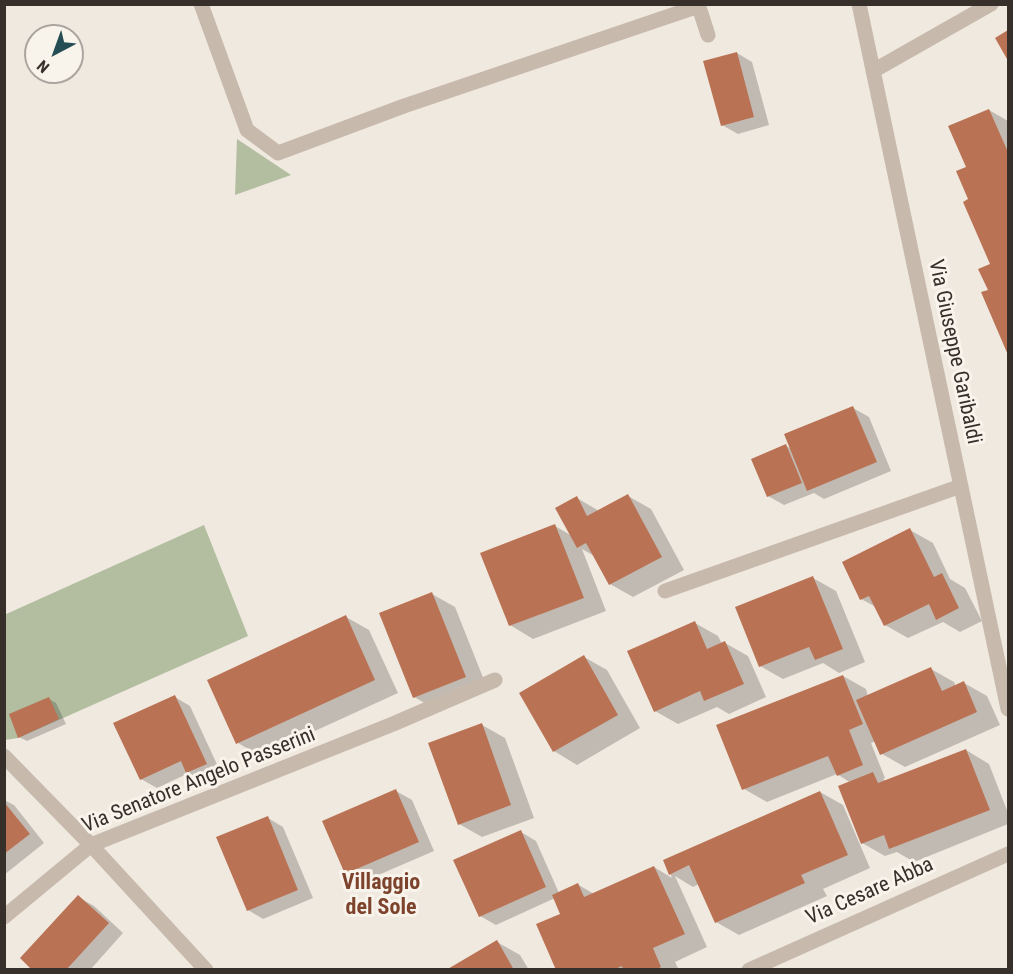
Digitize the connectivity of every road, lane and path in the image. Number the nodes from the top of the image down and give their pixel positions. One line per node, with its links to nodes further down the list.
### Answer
1 (201, 4): 4 (street)
2 (859, 4): 6 (street, Via Giuseppe Garibaldi)
3 (991, 4): 6 (street)
4 (698, 5): 5 (street)
5 (708, 35)
6 (873, 71): 7 (street, Via Giuseppe Garibaldi)
7 (961, 486): 8 (street); 10 (street, Via Giuseppe Garibaldi)
8 (664, 591)
9 (495, 680): 12 (street, Via Senatore Angelo Passerini)
10 (1008, 709)
11 (4, 756): 12 (street)
12 (91, 845): 14 (street, Via Senatore Angelo Passerini); 15 (street)
13 (1008, 854): 16 (street, Via Cesare Abba)
14 (4, 917)
15 (207, 969)
16 (749, 969)

